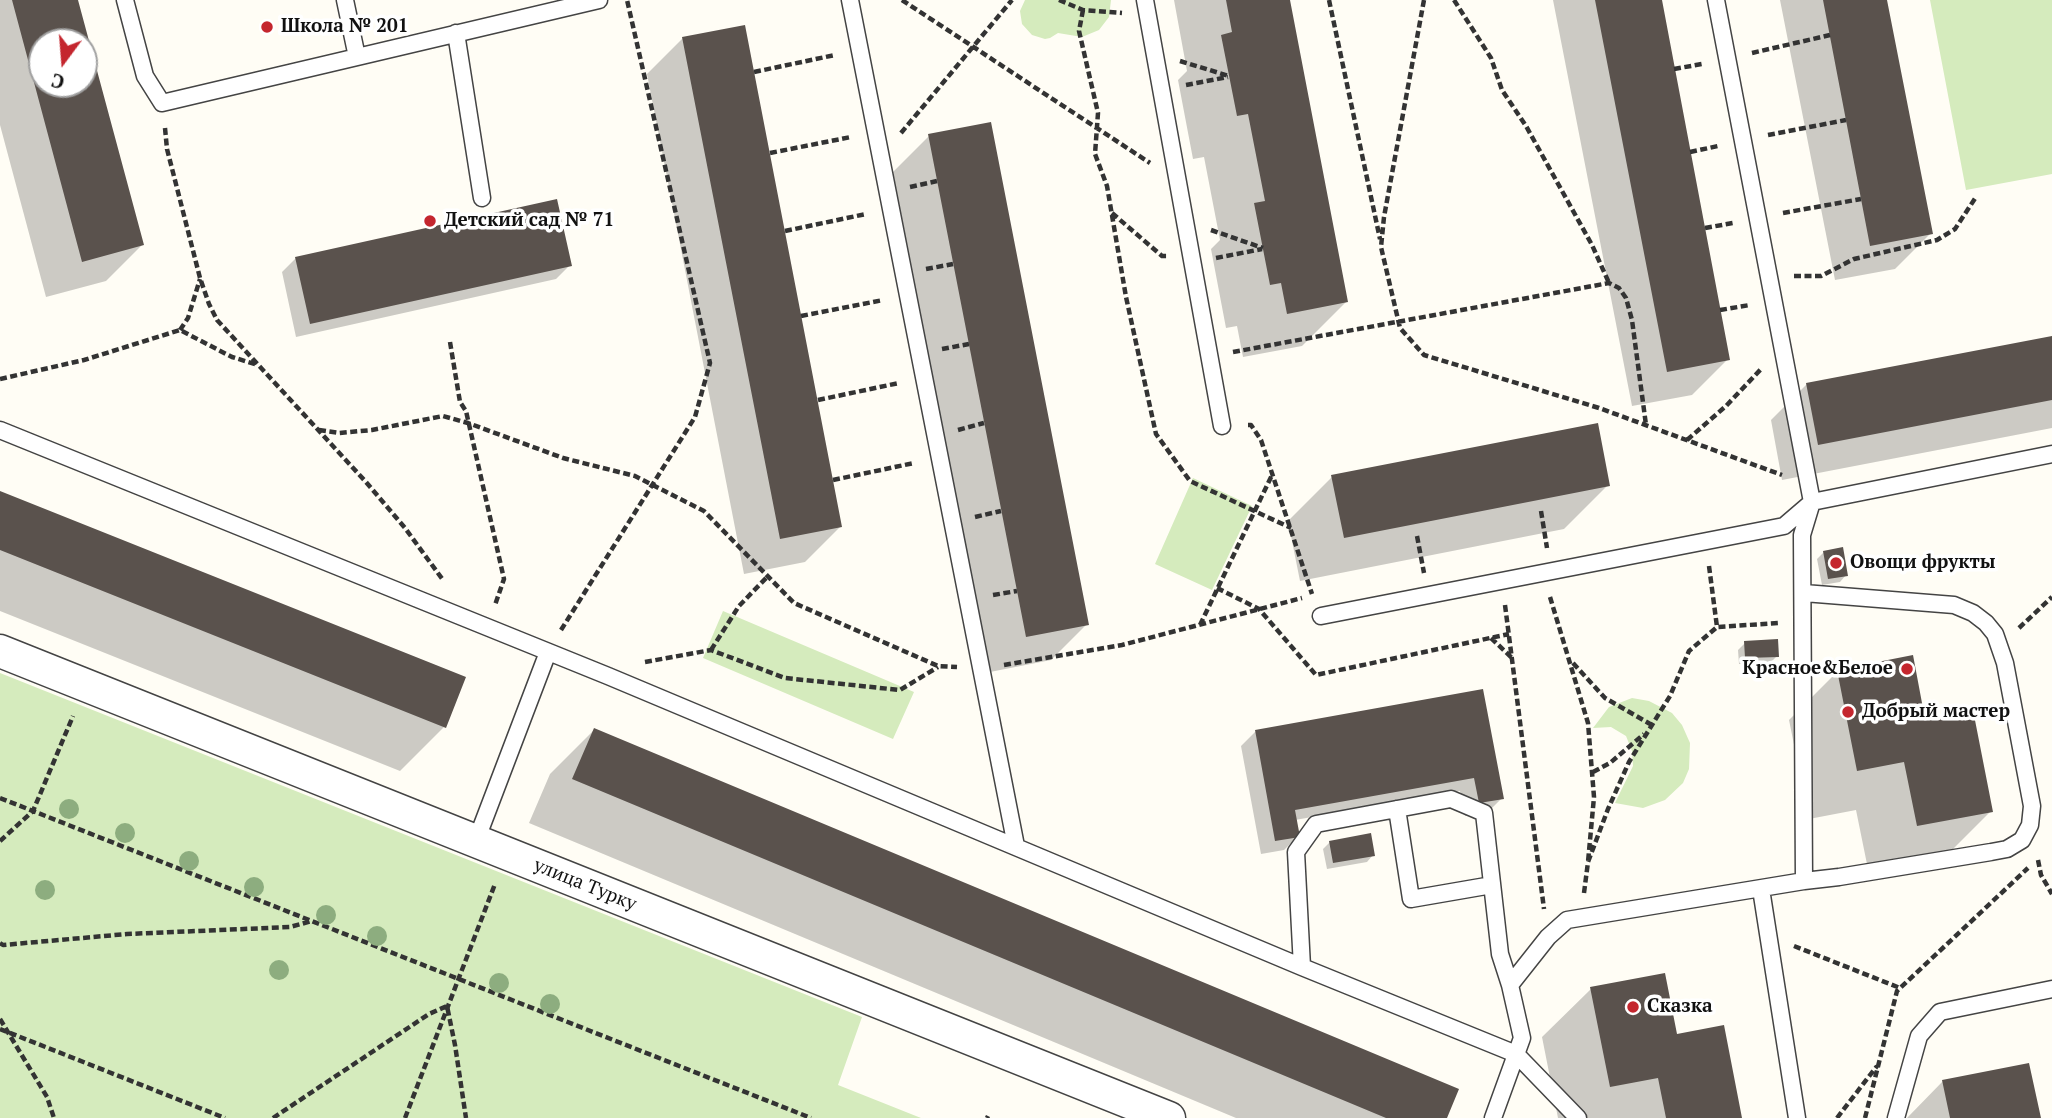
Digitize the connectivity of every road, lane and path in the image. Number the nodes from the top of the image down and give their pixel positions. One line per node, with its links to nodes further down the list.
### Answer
1 (125, 0): 24 (lane)
2 (345, 0): 20 (lane)
3 (599, 0): 15 (lane)
4 (627, 0): 66 (path)
5 (850, 0): 18 (lane)
6 (902, 0): 17 (path)
7 (1012, 0): 17 (path)
8 (1059, 0): 14 (path)
9 (1329, 0): 40 (path)
10 (1424, 0): 40 (path)
11 (1454, 0): 44 (path)
12 (1716, 0): 21 (lane)
13 (1146, 4): 14 (path); 19 (lane)
14 (1083, 10): 26 (path)
15 (456, 33): 20 (lane); 33 (lane)
16 (1830, 35): 21 (path)
17 (973, 47): 26 (path); 30 (path)
18 (860, 50): 22 (path); 27 (lane)
19 (1155, 53): 23 (lane); 23 (path)
20 (357, 57): 24 (lane)
21 (1727, 59): 28 (lane)
22 (754, 72)
23 (1162, 90): 31 (lane)
24 (162, 103): 43 (path)
25 (1846, 120): 28 (path)
26 (1097, 128): 31 (path); 36 (path)
27 (876, 132): 29 (path); 30 (lane)
28 (1744, 140): 37 (lane)
29 (769, 153)
30 (881, 158): 35 (lane)
31 (1178, 179): 38 (lane)
32 (1976, 197): 42 (path)
33 (482, 198)
34 (1861, 199): 37 (path)
35 (891, 209): 39 (path); 45 (lane)
36 (1112, 214): 41 (path); 69 (path)
37 (1759, 218): 42 (lane)
38 (1185, 220): 41 (lane); 41 (path)
39 (785, 231)
40 (1381, 247): 47 (path)
41 (1193, 260): 51 (lane)
42 (1770, 276): 50 (lane)
43 (200, 278): 48 (path); 52 (path)
44 (1609, 283): 47 (path); 57 (path)
45 (908, 295): 46 (path); 53 (lane)
46 (801, 316)
47 (1398, 322): 51 (path); 57 (path)
48 (180, 330): 52 (path); 54 (path)
49 (450, 342): 56 (path)
50 (1783, 343): 61 (path); 67 (lane)
51 (1210, 357): 58 (lane)
52 (259, 365): 60 (path)
53 (924, 378): 55 (path); 63 (lane)
54 (0, 379)
55 (818, 400)
56 (468, 422): 60 (path); 66 (path); 85 (path)
57 (1646, 425): 61 (path)
58 (1222, 426): 64 (path)
59 (0, 430): 85 (lane)
60 (319, 430): 78 (path)
61 (1687, 440): 67 (path)
62 (2052, 454): 68 (lane)
63 (939, 458): 65 (path); 105 (lane)
64 (1273, 473): 69 (path); 71 (path)
65 (833, 480)
66 (652, 484): 92 (path)
67 (1809, 484): 68 (lane)
68 (1812, 502): 73 (lane); 80 (lane)
69 (1254, 511): 71 (path); 79 (path)
70 (1541, 511): 74 (path)
71 (1291, 528): 82 (path)
72 (1417, 536): 75 (path)
73 (1706, 542): 74 (lane); 86 (path)
74 (1543, 573): 77 (lane); 94 (path)
75 (1424, 574)
76 (768, 576): 90 (path)
77 (1501, 582): 82 (lane); 88 (path)
78 (446, 584)
79 (1217, 588): 84 (path); 89 (path)
80 (1804, 593): 83 (lane); 110 (lane)
81 (2052, 597): 87 (path)
82 (1321, 616)
83 (1804, 621): 86 (path); 110 (lane)
84 (1199, 625)
85 (488, 627): 92 (lane)
86 (1717, 627): 98 (path)
87 (2014, 633)
88 (1509, 634): 89 (path); 93 (path)
89 (1491, 638): 93 (path)
90 (711, 650): 95 (path); 96 (path)
91 (0, 651): 97 (street, улица Турку)
92 (548, 652): 96 (lane); 104 (lane)
93 (1512, 659): 116 (path)
94 (1570, 660): 98 (path); 99 (path)
95 (938, 666)
96 (608, 676): 105 (lane)
97 (85, 685): 102 (path); 104 (street, улица Турку)
98 (1653, 724): 99 (path); 108 (path)
99 (1593, 772): 108 (path)
100 (0, 798): 102 (path)
101 (1397, 809): 111 (lane); 111 (lane); 119 (lane)
102 (33, 811): 103 (path); 115 (path)
103 (0, 841)
104 (475, 841): 136 (street, улица Турку)
105 (1016, 846): 119 (lane)
106 (2042, 851): 122 (path)
107 (2038, 860): 113 (path)
108 (1588, 862): 114 (path)
109 (496, 881): 120 (path)
110 (1804, 881): 112 (lane)
111 (1492, 885): 121 (lane)
112 (1761, 889): 114 (lane); 139 (lane)
113 (2052, 894)
114 (1580, 918): 116 (lane)
115 (312, 920): 117 (path); 120 (path)
116 (1548, 937): 121 (lane)
117 (0, 943)
118 (1787, 944): 122 (path)
119 (1302, 967): 128 (lane)
120 (458, 977): 124 (path); 135 (path)
121 (1510, 985): 128 (lane)
122 (1900, 988): 129 (path)
123 (2052, 989): 142 (lane)
124 (447, 1006): 132 (path); 133 (path); 134 (path)
125 (0, 1018): 127 (path)
126 (0, 1030): 127 (path)
127 (10, 1033): 130 (path); 131 (path)
128 (1516, 1054): 137 (lane); 138 (lane)
129 (1878, 1065): 140 (path); 141 (path)
130 (54, 1118)
131 (225, 1118)
132 (273, 1118)
133 (405, 1118)
134 (466, 1118)
135 (811, 1118)
136 (1170, 1118)
137 (1493, 1118)
138 (1578, 1118)
139 (1797, 1118)
140 (1837, 1118)
141 (1865, 1118)
142 (1896, 1118)

